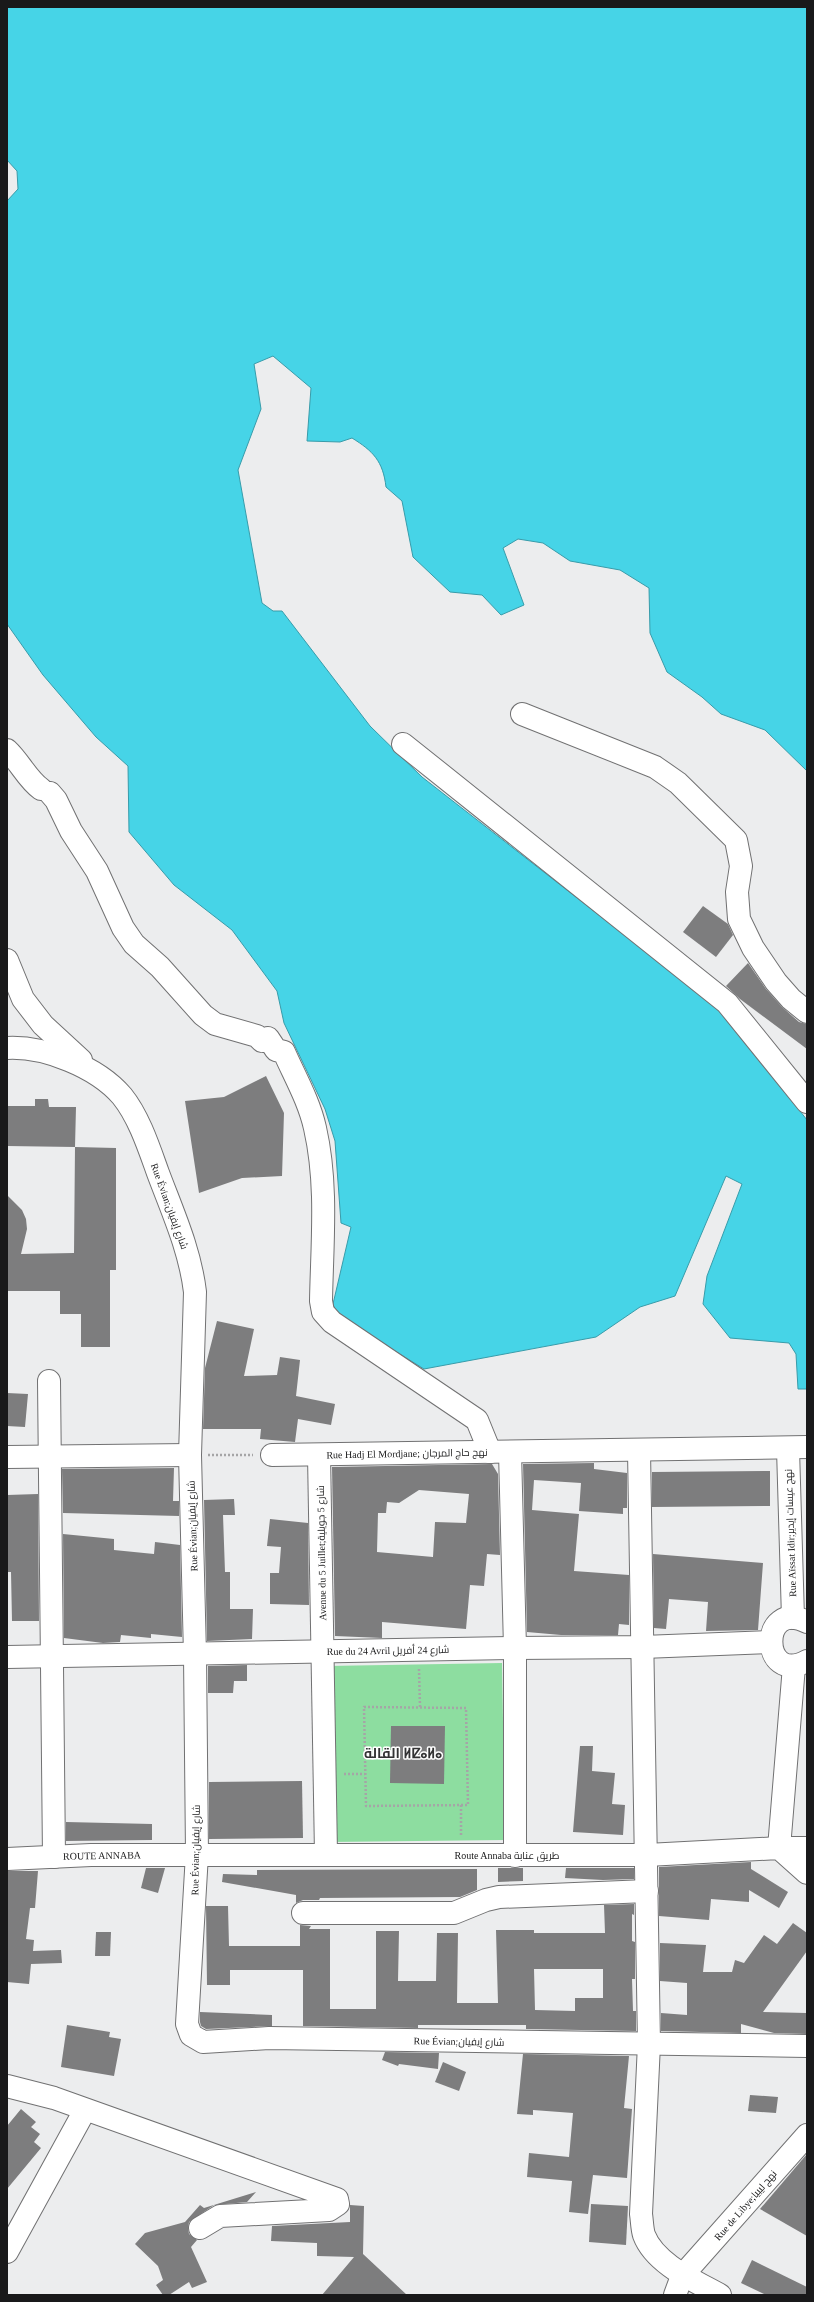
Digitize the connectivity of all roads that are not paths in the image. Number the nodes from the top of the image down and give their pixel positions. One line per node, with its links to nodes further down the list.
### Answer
1 (522, 714): 6 (street)
2 (403, 744): 9 (street)
3 (7, 750): 13 (street)
4 (7, 960): 5 (street, Rue Évian;شارع إيفيان)
5 (15, 997): 8 (street, Rue Évian;شارع إيفيان)
6 (807, 1012)
7 (7, 1048): 8 (street, Rue Évian;شارع إيفيان)
8 (94, 1073): 15 (street, Rue Évian;شارع إيفيان)
9 (807, 1102)
10 (49, 1381): 18 (street)
11 (797, 1448): 12 (street, Rue Hadj El Mordjane; نهج حاج المرجان); 19 (street, Rue Aïssat Idir;نهج عيسات إيدير)
12 (638, 1451): 13 (street, Rue Hadj El Mordjane; نهج حاج المرجان); 21 (street)
13 (500, 1452): 14 (street, Rue Hadj El Mordjane; نهج حاج المرجان); 22 (street)
14 (319, 1454): 16 (street, Rue Hadj El Mordjane; نهج حاج المرجان); 23 (street, Avenue du 5 Juillet;شارع 5 جويلية)
15 (190, 1455): 18 (street); 24 (street, Rue Évian;شارع إيفيان)
16 (272, 1455)
17 (7, 1457): 18 (street)
18 (50, 1457): 25 (street)
19 (800, 1620): 20 (street)
20 (770, 1642): 21 (street, Rue du 24 Avril شارع 24 أفريل); 27 (street)
21 (643, 1647): 22 (street, Rue du 24 Avril شارع 24 أفريل); 32 (street)
22 (515, 1648): 23 (street, Rue du 24 Avril شارع 24 أفريل); 34 (street)
23 (322, 1652): 24 (street, Rue du 24 Avril شارع 24 أفريل); 31 (street, Avenue du 5 Juillet;شارع 5 جويلية)
24 (195, 1655): 25 (street, Rue du 24 Avril شارع 24 أفريل); 30 (street, Rue Évian;شارع إيفيان)
25 (52, 1656): 26 (street, Rue du 24 Avril شارع 24 أفريل); 33 (street)
26 (7, 1657)
27 (801, 1664): 28 (street)
28 (779, 1848): 29 (street, Route Annaba طريق عنابة); 32 (street, Route Annaba طريق عنابة); 36 (street)
29 (807, 1848)
30 (197, 1854): 31 (street, Route Annaba طريق عنابة); 33 (street, ROUTE ANNABA); 39 (street, Rue Évian;شارع إيفيان)
31 (326, 1854): 34 (street, Route Annaba طريق عنابة)
32 (647, 1854): 34 (street, Route Annaba طريق عنابة); 37 (street)
33 (54, 1856): 35 (street, ROUTE ANNABA)
34 (516, 1856)
35 (7, 1859)
36 (807, 1873)
37 (647, 1891): 38 (street); 39 (street)
38 (303, 1913)
39 (649, 2044): 40 (street, Rue Évian;شارع إيفيان); 46 (street)
40 (807, 2046)
41 (7, 2086): 42 (street)
42 (85, 2110): 44 (street); 45 (street)
43 (807, 2135): 46 (street, Rue de Libye;نهج ليبيا)
44 (200, 2228)
45 (7, 2252)
46 (679, 2285): 47 (street)
47 (720, 2295)

